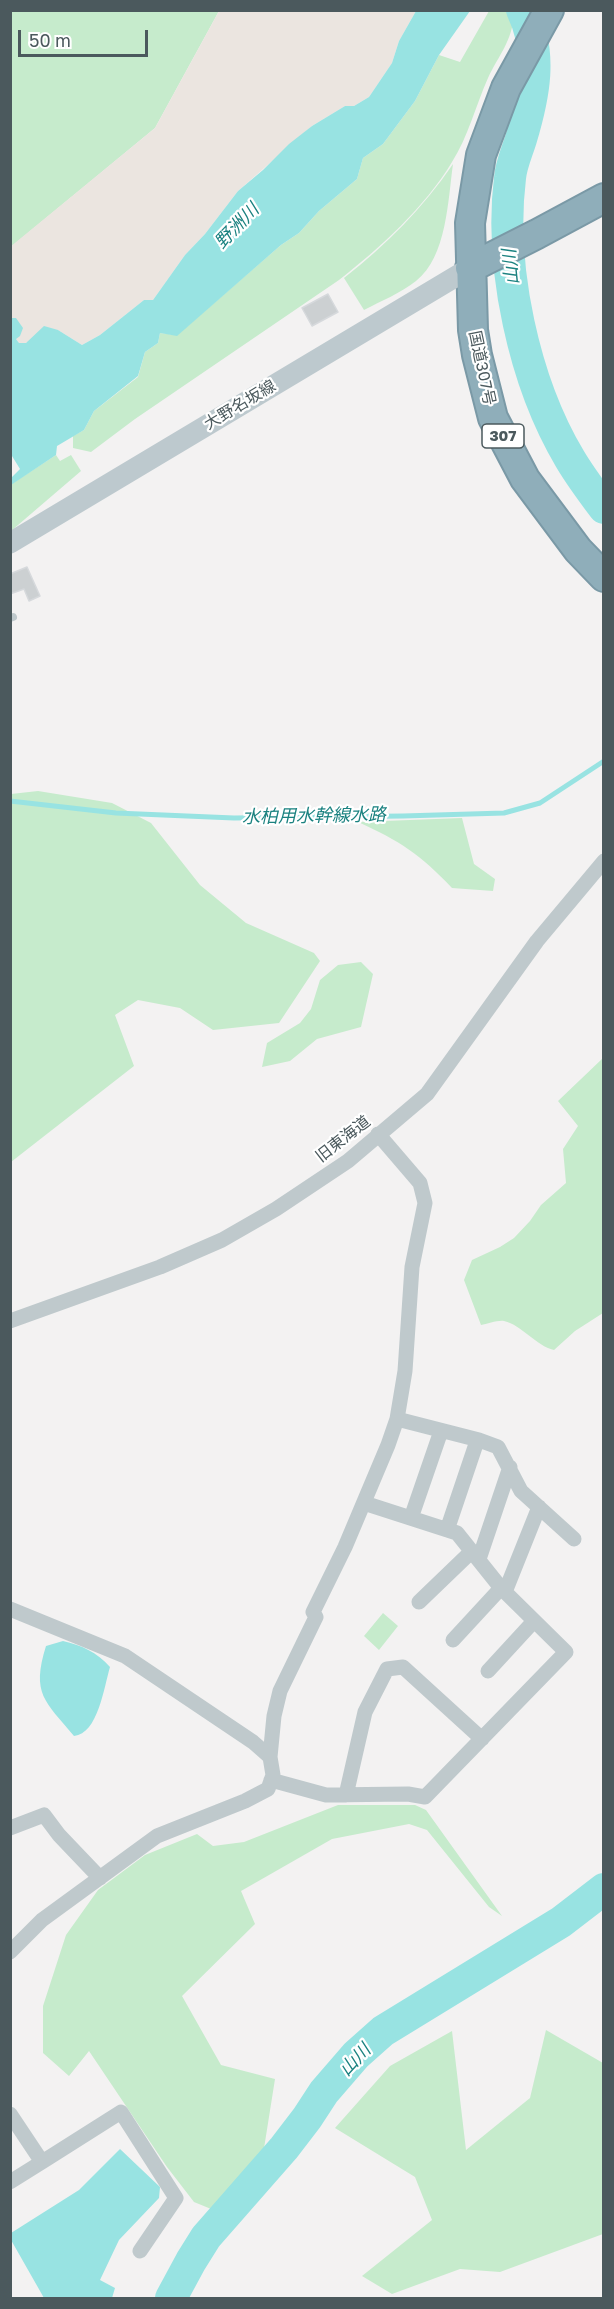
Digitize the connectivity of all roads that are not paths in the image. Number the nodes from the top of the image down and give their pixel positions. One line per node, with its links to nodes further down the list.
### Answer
1 (549, 10): 3 (highway, 国道307号 / 307)
2 (603, 198): 3 (highway)
3 (480, 263): 4 (main road, 大野名坂線); 5 (highway, 国道307号 / 307)
4 (10, 543)
5 (603, 577)
6 (603, 861): 7 (street, 旧東海道)
7 (378, 1134): 8 (street, 旧東海道); 9 (street)
8 (10, 1321)
9 (397, 1419): 10 (street); 13 (street)
10 (441, 1431): 11 (street); 15 (street)
11 (479, 1440): 12 (street); 16 (street)
12 (510, 1467): 14 (street); 18 (street)
13 (364, 1503): 15 (street); 26 (street)
14 (539, 1507): 17 (street); 19 (street)
15 (411, 1518): 16 (street)
16 (447, 1530): 18 (street)
17 (574, 1539)
18 (475, 1555): 19 (street); 20 (street)
19 (503, 1590): 22 (street); 23 (street)
20 (419, 1602)
21 (10, 1610): 26 (street)
22 (534, 1621): 24 (street); 25 (street)
23 (453, 1640)
24 (488, 1671)
25 (482, 1739): 28 (street); 28 (street)
26 (270, 1757): 27 (street)
27 (271, 1780): 28 (street); 30 (street)
28 (346, 1796)
29 (10, 1828): 30 (street)
30 (100, 1878): 31 (street)
31 (12, 1946)
32 (10, 2114): 33 (street)
33 (42, 2162): 34 (street); 35 (street)
34 (10, 2182)
35 (140, 2252)

